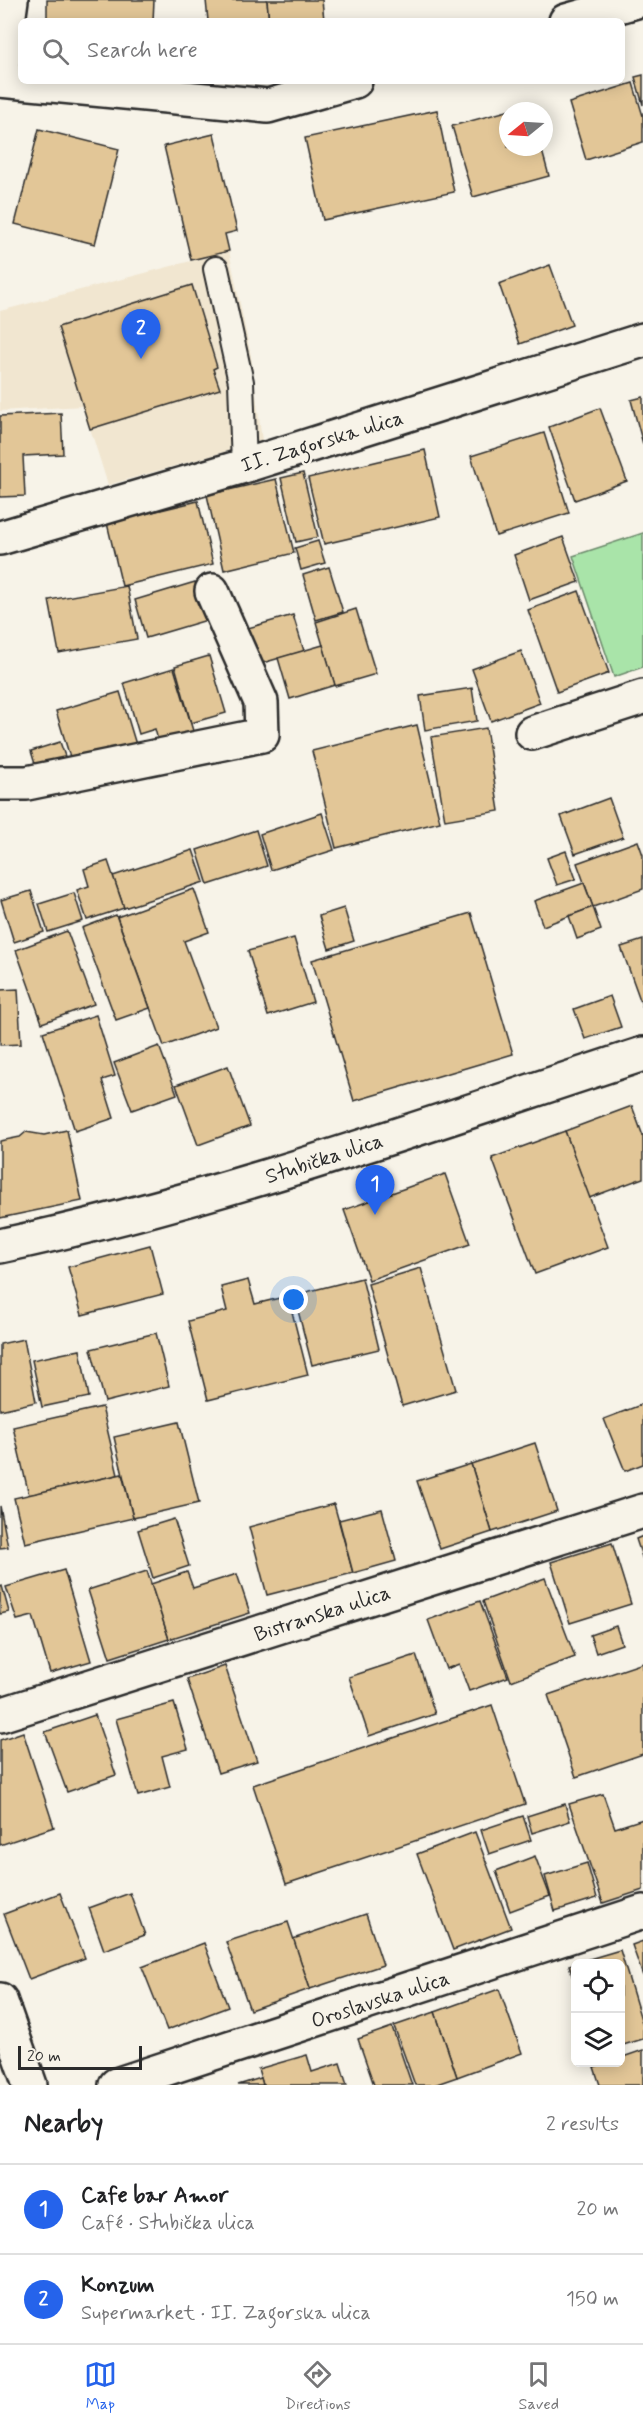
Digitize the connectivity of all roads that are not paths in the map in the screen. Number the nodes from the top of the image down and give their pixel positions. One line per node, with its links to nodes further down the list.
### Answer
1 (10, 0): 4 (street)
2 (640, 0): 3 (street)
3 (577, 18)
4 (0, 80): 5 (street)
5 (18, 82)
6 (41, 84): 7 (street)
7 (345, 84)
8 (216, 269): 10 (lane)
9 (643, 340): 10 (street, II. Zagorska ulica)
10 (244, 465): 11 (street, II. Zagorska ulica)
11 (0, 538)
12 (212, 591): 15 (street)
13 (643, 697): 14 (street)
14 (532, 733)
15 (0, 783)
16 (643, 1054): 17 (street, Stubička ulica)
17 (0, 1246)
18 (643, 1511): 19 (street, Bistranska ulica)
19 (0, 1715)
20 (643, 1912): 23 (street, Oroslavska ulica)
21 (0, 2000): 22 (street)
22 (30, 2085)
23 (116, 2085)

